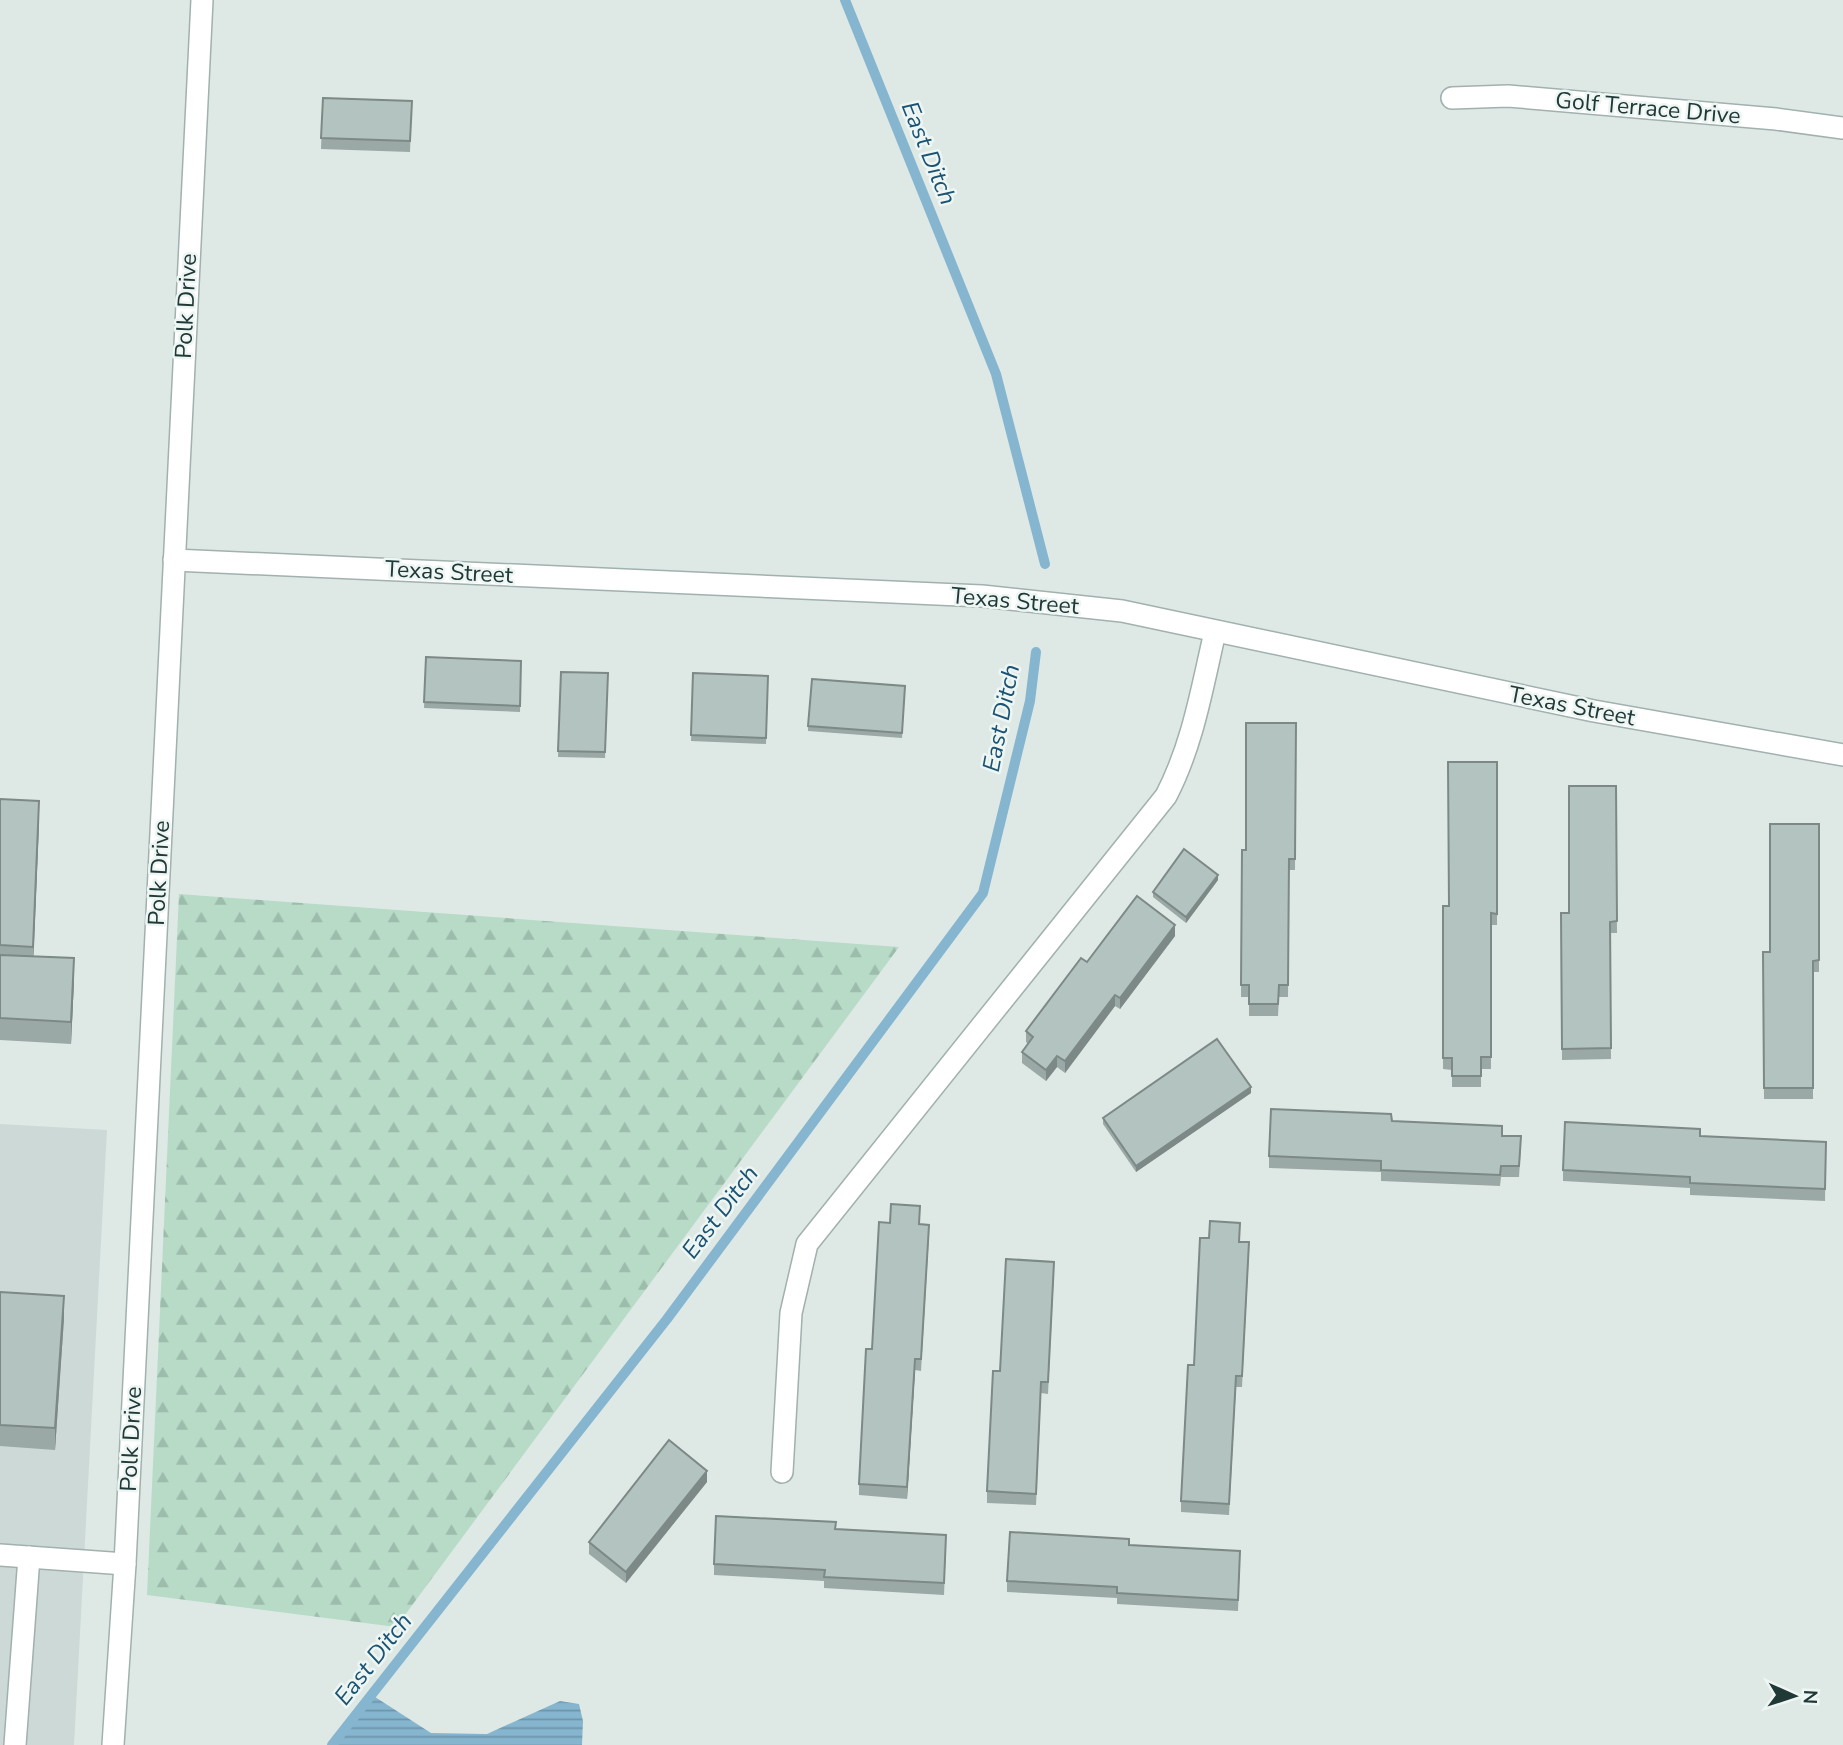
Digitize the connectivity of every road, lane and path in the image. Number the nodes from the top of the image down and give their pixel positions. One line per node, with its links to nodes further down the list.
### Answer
1 (202, 0): 4 (street, Polk Drive)
2 (1452, 98): 3 (street, Golf Terrace Drive)
3 (1843, 128)
4 (174, 559): 5 (street, Texas Street); 10 (street, Polk Drive)
5 (1215, 632): 6 (street, Texas Street); 7 (street)
6 (1843, 755)
7 (782, 1472)
8 (0, 1555): 9 (street)
9 (29, 1557): 10 (street); 11 (street)
10 (125, 1564): 12 (street, Polk Drive)
11 (15, 1745)
12 (113, 1745)

